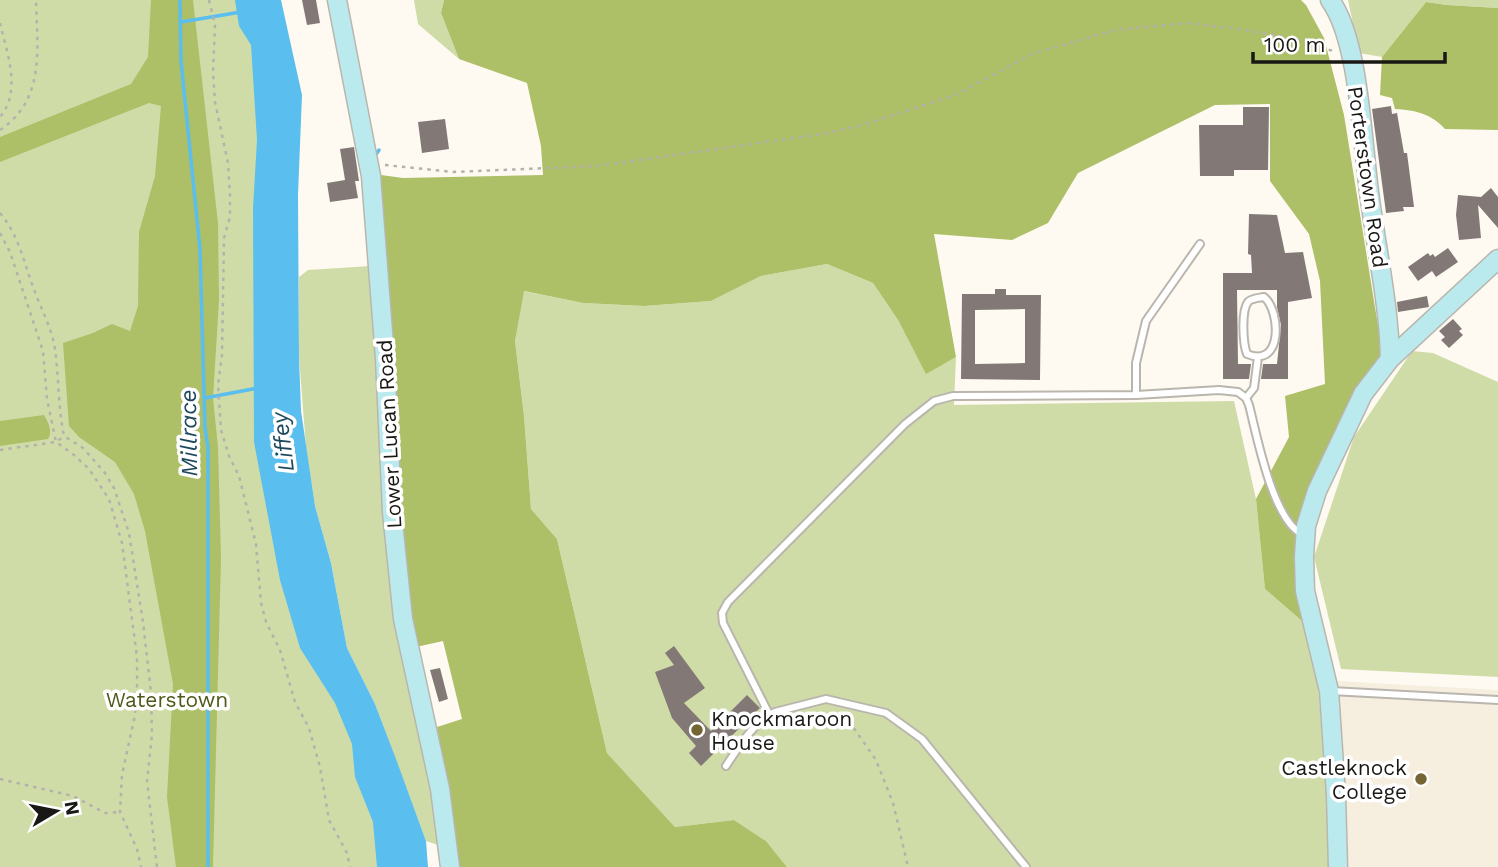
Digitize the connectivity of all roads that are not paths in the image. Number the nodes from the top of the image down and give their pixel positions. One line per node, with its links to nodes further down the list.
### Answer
1 (337, 0): 14 (street, Lower Lucan Road)
2 (1330, 0): 6 (street, Porterstown Road)
3 (1199, 244): 7 (lane)
4 (1498, 259): 6 (street)
5 (1258, 357): 5 (lane); 8 (lane)
6 (1390, 359): 9 (street)
7 (1136, 395): 8 (lane); 12 (lane)
8 (1246, 398): 9 (lane)
9 (1306, 535): 10 (street)
10 (1329, 691): 11 (lane); 16 (street)
11 (1498, 700)
12 (769, 715): 13 (lane); 15 (lane)
13 (726, 766)
14 (450, 867)
15 (1026, 867)
16 (1338, 867)

